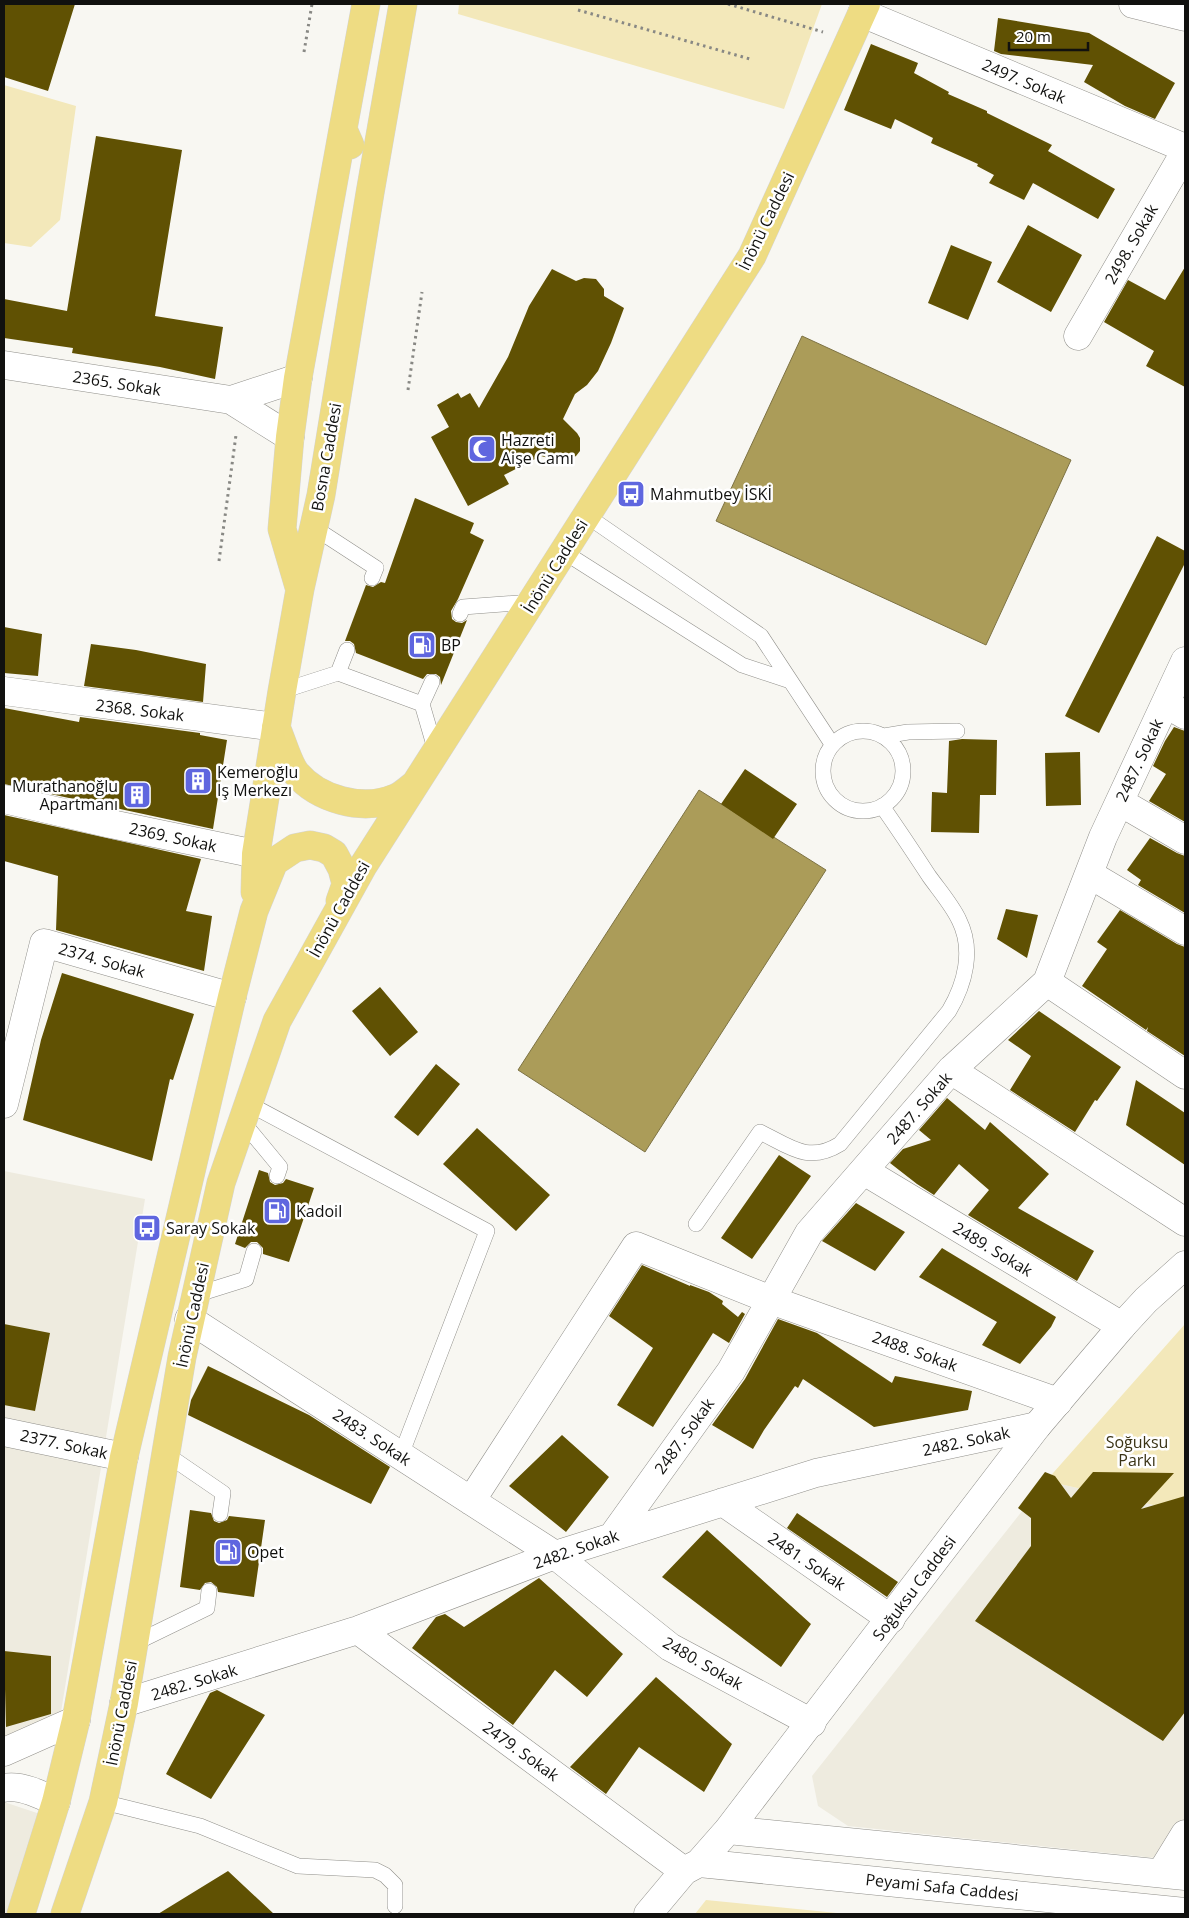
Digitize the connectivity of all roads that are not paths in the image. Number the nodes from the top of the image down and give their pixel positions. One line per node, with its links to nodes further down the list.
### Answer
1 (366, 4): 6 (main road)
2 (402, 4): 9 (main road, Bosna Caddesi)
3 (1133, 4): 5 (street)
4 (870, 7): 7 (street, 2497. Sokak); 16 (main road, İnönü Caddesi)
5 (1185, 17)
6 (343, 129): 9 (main road); 12 (main road)
7 (1185, 148)
8 (1185, 152): 10 (street, 2498. Sokak)
9 (370, 193): 15 (main road, Bosna Caddesi)
10 (1078, 336)
11 (4, 366): 13 (street, 2365. Sokak)
12 (298, 378): 13 (street, 2365. Sokak); 14 (main road)
13 (231, 400): 14 (street, 2365. Sokak)
14 (290, 437): 15 (main road); 20 (main road)
15 (321, 495): 17 (main road, Bosna Caddesi)
16 (587, 516): 18 (main road, İnönü Caddesi); 27 (lane)
17 (313, 527): 19 (lane); 20 (main road, Bosna Caddesi)
18 (564, 552): 21 (main road, İnönü Caddesi); 27 (lane)
19 (372, 578)
20 (300, 589): 29 (main road, Bosna Caddesi)
21 (532, 602): 22 (lane); 36 (main road, İnönü Caddesi)
22 (460, 614)
23 (347, 650): 25 (lane)
24 (1185, 661): 31 (street, 2487. Sokak)
25 (338, 673): 29 (lane); 30 (lane)
26 (432, 682): 30 (lane)
27 (790, 682): 35 (lane)
28 (4, 691): 32 (street, 2368. Sokak)
29 (282, 692): 32 (main road, Bosna Caddesi)
30 (422, 704): 36 (lane)
31 (1175, 709): 39 (street, 2487. Sokak)
32 (276, 727): 37 (main road); 42 (main road, Bosna Caddesi)
33 (957, 731): 34 (lane)
34 (884, 736): 35 (lane); 40 (lane)
35 (832, 744): 40 (lane)
36 (436, 752): 37 (main road, İnönü Caddesi)
37 (416, 784): 45 (main road, İnönü Caddesi)
38 (4, 799): 42 (street, 2369. Sokak)
39 (1120, 802): 41 (street); 43 (street, 2487. Sokak)
40 (882, 806): 56 (lane)
41 (1185, 840)
42 (256, 854): 44 (main road, Bosna Caddesi)
43 (1089, 874): 46 (street); 47 (street, 2487. Sokak)
44 (254, 911): 45 (main road); 48 (main road, İnönü Caddesi)
45 (336, 914): 52 (main road, İnönü Caddesi)
46 (1185, 931)
47 (1047, 982): 49 (street, 2487. Sokak); 50 (street)
48 (232, 997): 51 (street, 2374. Sokak); 67 (main road, İnönü Caddesi)
49 (951, 1070): 53 (street, 2487. Sokak); 55 (street)
50 (1185, 1075)
51 (4, 1104)
52 (245, 1113): 54 (lane); 60 (main road, İnönü Caddesi); 66 (lane)
53 (864, 1171): 59 (street, 2487. Sokak); 61 (street, 2489. Sokak)
54 (277, 1176)
55 (1185, 1222)
56 (696, 1224)
57 (254, 1251): 60 (lane)
58 (1185, 1265): 61 (street, Soğuksu Caddesi)
59 (771, 1300): 62 (street, 2488. Sokak); 68 (street, 2488. Sokak); 71 (street, 2487. Sokak)
60 (192, 1307): 65 (main road, İnönü Caddesi); 66 (street, 2483. Sokak)
61 (1122, 1326): 62 (street, Soğuksu Caddesi)
62 (1058, 1402): 63 (street, Soğuksu Caddesi)
63 (1037, 1426): 69 (street, 2482. Sokak); 74 (street, Soğuksu Caddesi)
64 (4, 1432): 67 (street, 2377. Sokak)
65 (166, 1454): 70 (lane); 76 (main road, İnönü Caddesi)
66 (401, 1455): 68 (street, 2483. Sokak)
67 (124, 1457): 78 (main road, İnönü Caddesi)
68 (471, 1501): 72 (street, 2483. Sokak)
69 (723, 1502): 71 (street, 2482. Sokak); 74 (street, 2481. Sokak)
70 (220, 1514)
71 (612, 1537): 72 (street, 2482. Sokak)
72 (555, 1555): 75 (street, 2482. Sokak); 79 (street, 2480. Sokak)
73 (209, 1591): 76 (lane)
74 (891, 1619): 79 (street, Soğuksu Caddesi)
75 (358, 1630): 77 (street, 2482. Sokak); 86 (street, 2479. Sokak)
76 (135, 1643): 77 (main road, İnönü Caddesi)
77 (124, 1703): 83 (main road, İnönü Caddesi)
78 (76, 1720): 80 (street); 82 (main road, İnönü Caddesi)
79 (812, 1723): 84 (street, Soğuksu Caddesi)
80 (4, 1752)
81 (4, 1788): 82 (street)
82 (56, 1802): 91 (main road, İnönü Caddesi)
83 (102, 1802): 88 (lane); 89 (main road, İnönü Caddesi)
84 (728, 1830): 86 (street, Soğuksu Caddesi); 87 (street)
85 (1185, 1834): 87 (street)
86 (692, 1867): 90 (street, Peyami Safa Caddesi); 92 (street, Soğuksu Caddesi)
87 (1173, 1874)
88 (395, 1906)
89 (70, 1911)
90 (1185, 1912)
91 (21, 1914)
92 (648, 1914)

